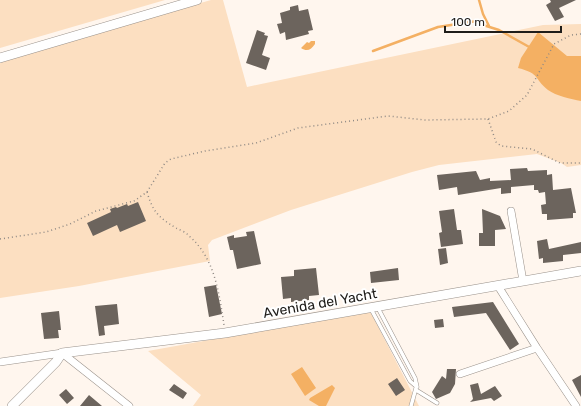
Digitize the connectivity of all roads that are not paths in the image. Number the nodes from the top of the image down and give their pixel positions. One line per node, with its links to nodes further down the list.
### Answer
1 (197, 0): 2 (street)
2 (0, 58)
3 (511, 211): 5 (street)
4 (581, 271): 5 (street, Avenida del Yacht)
5 (523, 282): 6 (street, Avenida del Yacht)
6 (498, 286): 7 (street, Avenida del Yacht); 8 (street)
7 (374, 308): 9 (lane); 10 (street, Avenida del Yacht); 11 (lane)
8 (536, 348): 13 (street); 19 (street)
9 (401, 352): 11 (lane); 14 (lane)
10 (62, 353): 12 (street, Avenida del Yacht); 16 (street); 17 (street)
11 (396, 354): 14 (lane)
12 (0, 362)
13 (460, 374)
14 (416, 389): 15 (lane); 18 (lane)
15 (437, 403)
16 (12, 406)
17 (129, 406)
18 (411, 406)
19 (576, 406)

